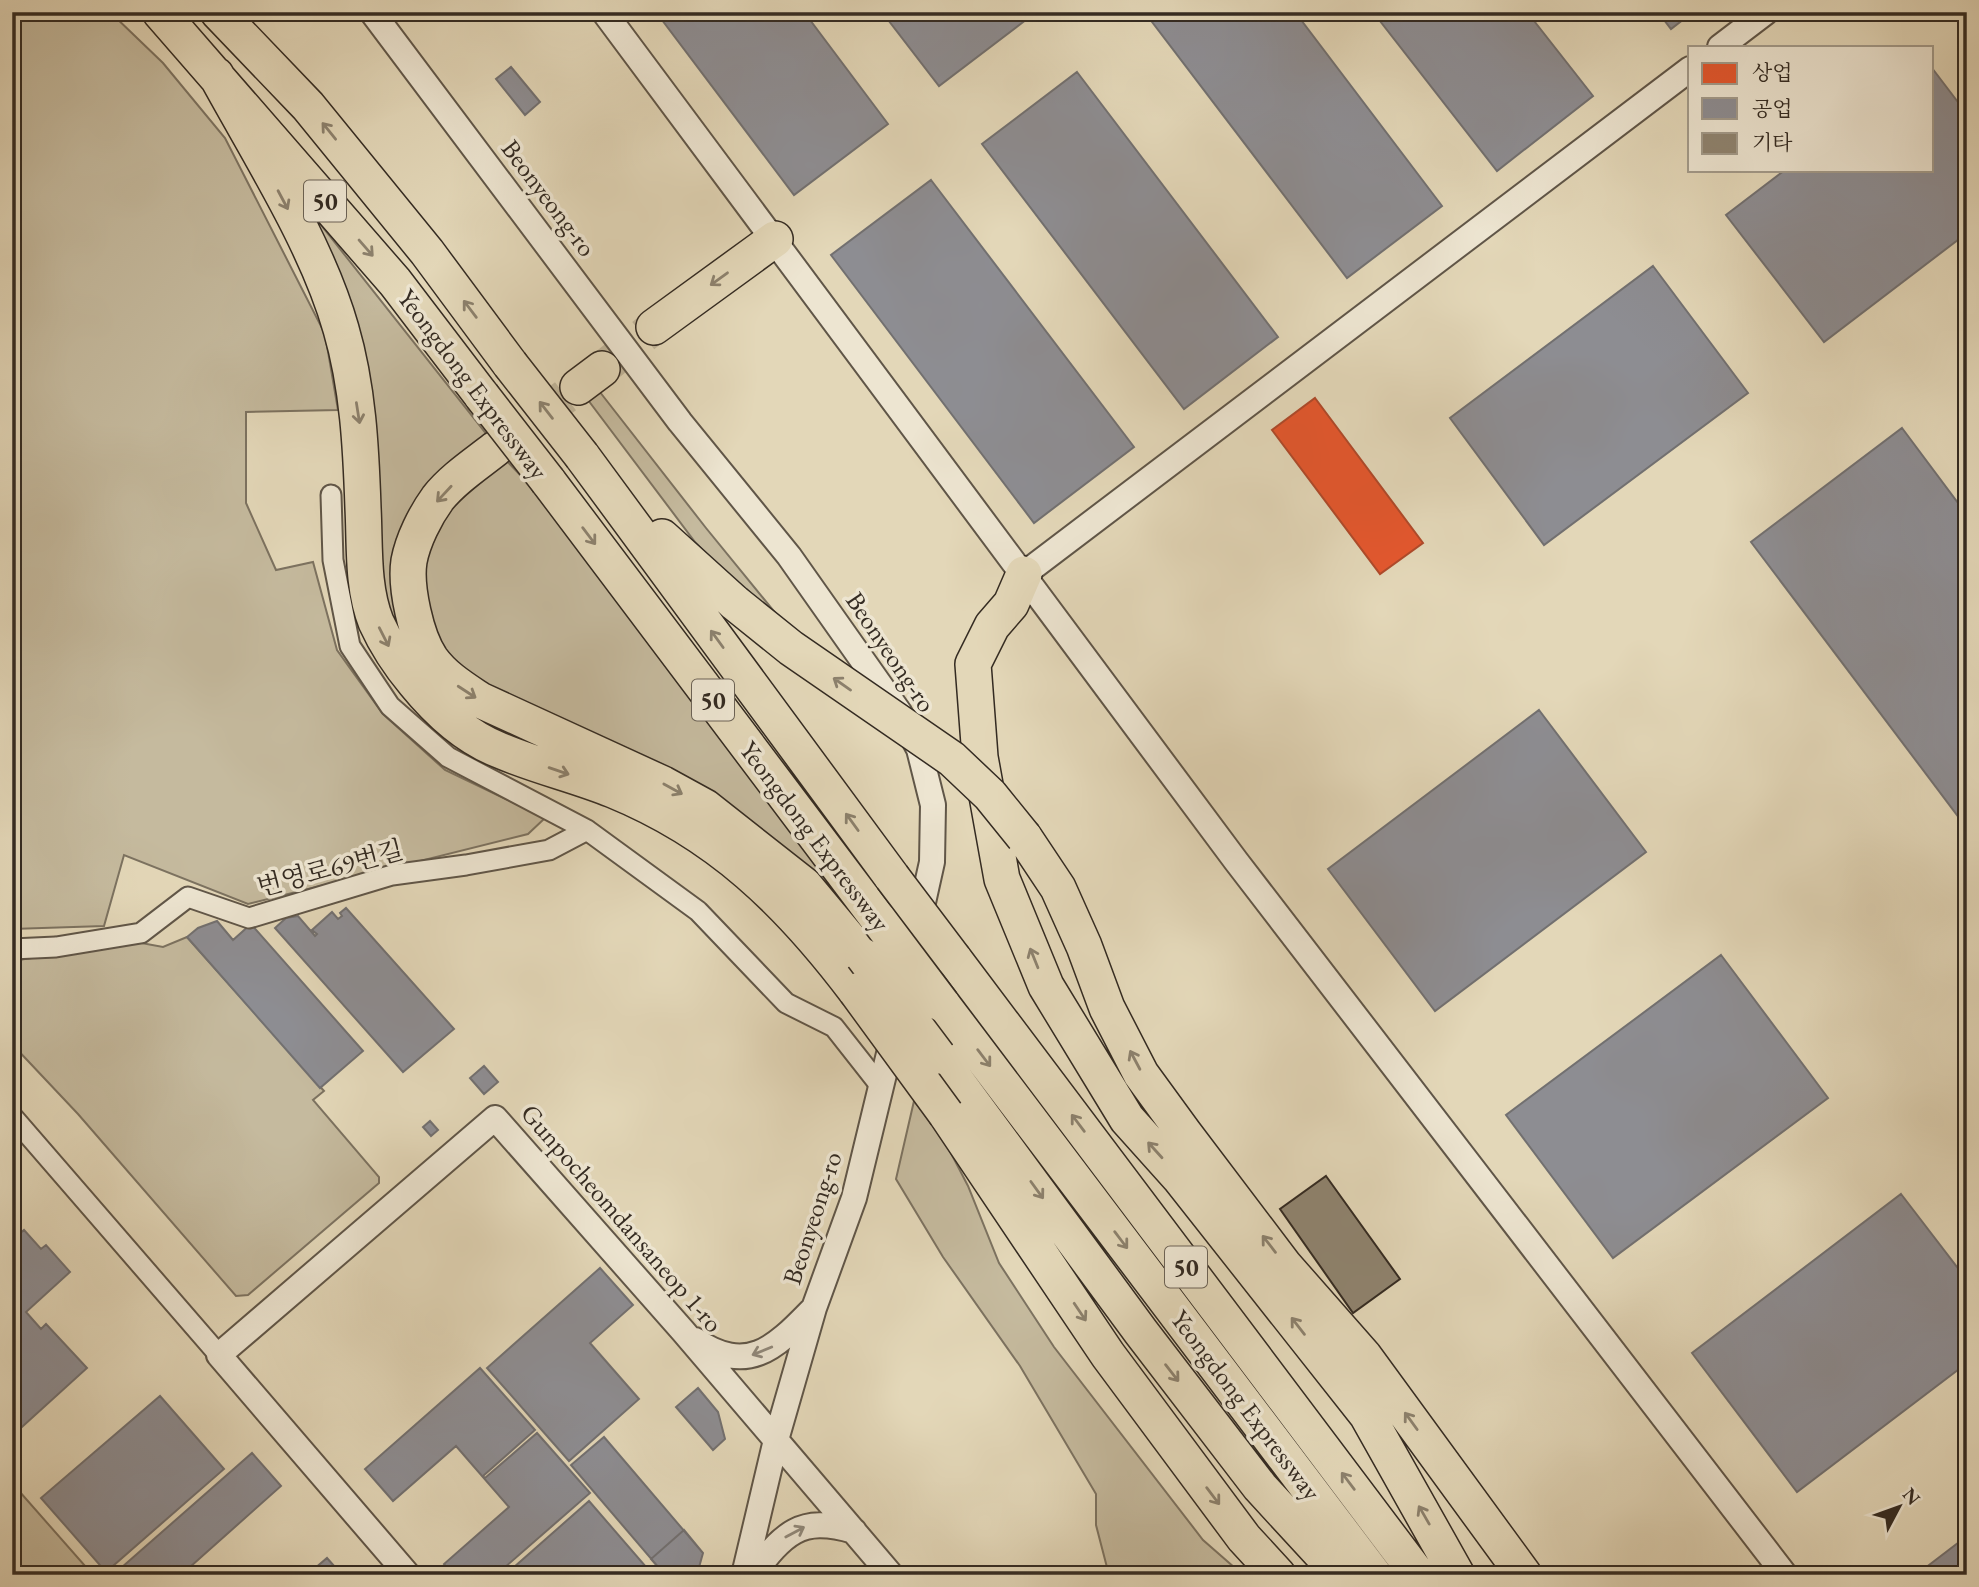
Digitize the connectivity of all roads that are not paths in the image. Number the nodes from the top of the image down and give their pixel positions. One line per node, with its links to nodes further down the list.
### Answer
1 (160, 12): 8 (highway, Yeongdong Expressway / 50)
2 (218, 12): 12 (highway, Yeongdong Expressway / 50, one-way to 2, bridge)
3 (372, 12): 17 (street, Beonyeong-ro)
4 (604, 12): 9 (street)
5 (1766, 12): 6 (street)
6 (1721, 46)
7 (1688, 71): 14 (street)
8 (216, 75): 28 (highway, one-way to 28, bridge); 30 (highway, Yeongdong Expressway / 50, one-way to 30, bridge)
9 (775, 239): 10 (highway, one-way to 10); 14 (street)
10 (654, 327)
11 (495, 449): 29 (highway, one-way to 29, bridge)
12 (591, 468): 31 (highway, Yeongdong Expressway / 50, one-way to 12, bridge); 33 (highway, one-way to 12, bridge)
13 (331, 495): 15 (street)
14 (1024, 575): 32 (highway, one-way to 14); 34 (street)
15 (587, 830): 16 (street, 번영로69번길); 17 (street)
16 (12, 949)
17 (882, 1088): 19 (street, Beonyeong-ro)
18 (12, 1116): 21 (street)
19 (814, 1308): 20 (street, one-way to 20); 22 (street, Beonyeong-ro)
20 (683, 1331): 21 (street, Gunpocheomdansaneop 1-ro); 22 (street, Gunpocheomdansaneop 1-ro)
21 (219, 1355): 24 (street)
22 (776, 1440): 23 (street, Gunpocheomdansaneop 1-ro); 25 (street, Beonyeong-ro)
23 (853, 1531): 26 (street, one-way to 23); 27 (street, Gunpocheomdansaneop 1-ro)
24 (408, 1575)
25 (744, 1575)
26 (752, 1575)
27 (891, 1575)
28 (1278, 1575)
29 (1341, 1575)
30 (1374, 1575)
31 (1418, 1575)
32 (1457, 1575)
33 (1524, 1575)
34 (1785, 1575)

